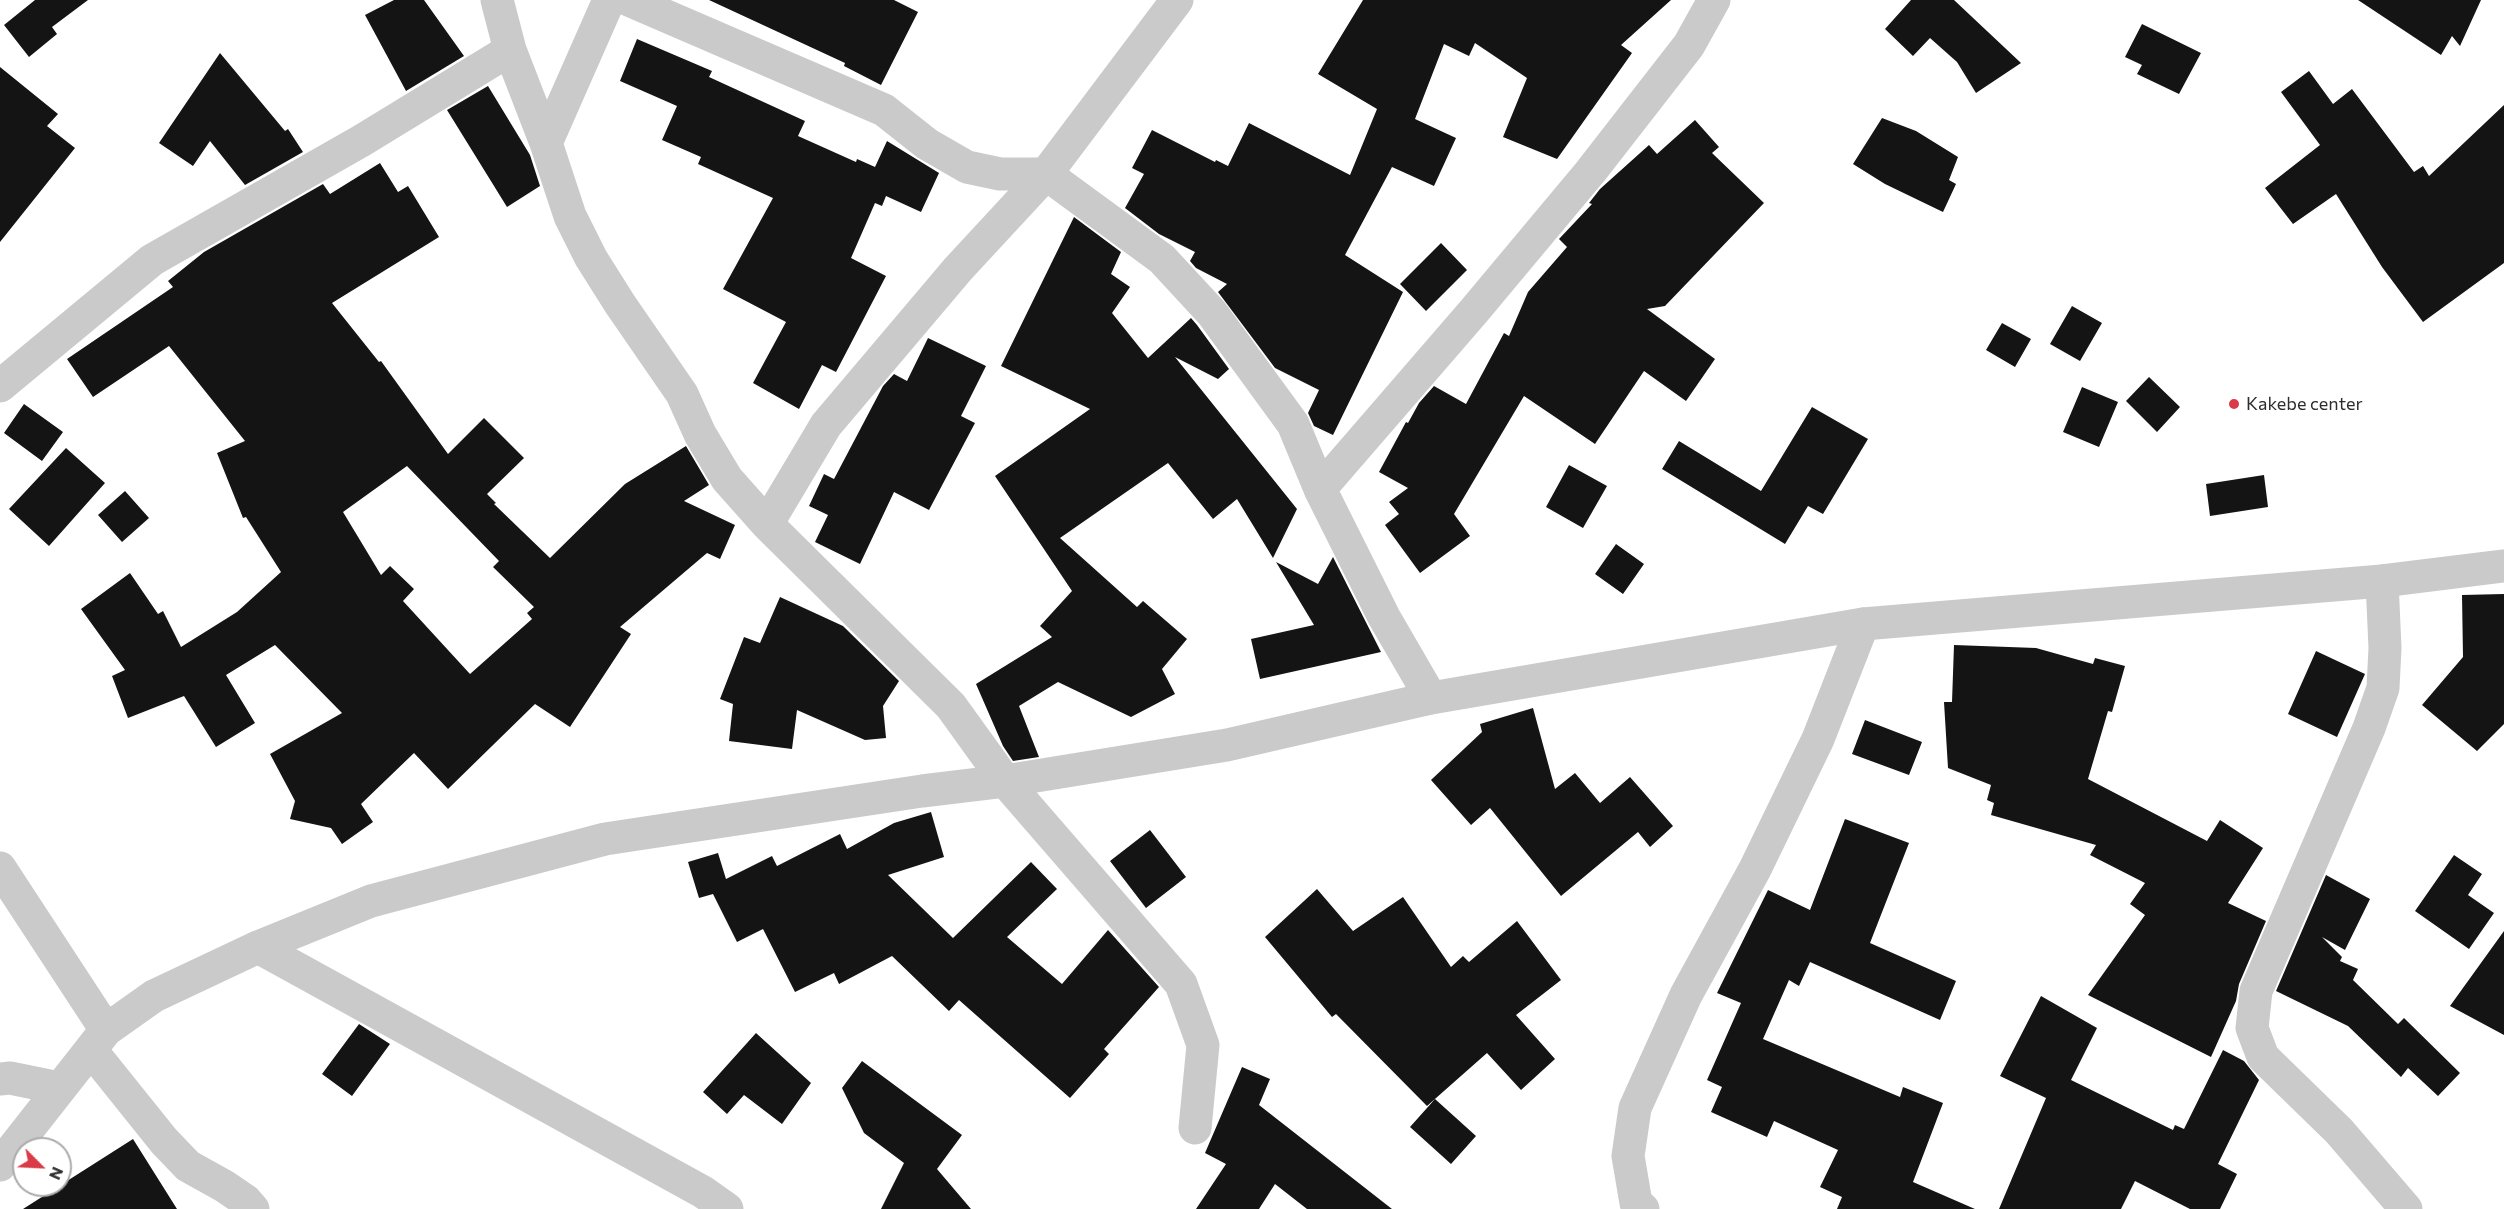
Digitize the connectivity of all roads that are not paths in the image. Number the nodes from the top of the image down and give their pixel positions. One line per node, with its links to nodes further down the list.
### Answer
1 (497, 0): 6 (street)
2 (609, 0): 7 (street)
3 (629, 0): 8 (street)
4 (1177, 0): 8 (street)
5 (1714, 0): 10 (street)
6 (510, 50): 7 (street); 9 (street)
7 (546, 143): 11 (street)
8 (1046, 174): 10 (street); 11 (street)
9 (0, 386)
10 (1320, 489): 15 (street)
11 (767, 524): 16 (street)
12 (2504, 566): 13 (street)
13 (2382, 581): 14 (street); 27 (street)
14 (1863, 624): 15 (street); 26 (street)
15 (1431, 698): 16 (street)
16 (1005, 781): 18 (street); 22 (street)
17 (0, 868): 19 (street)
18 (258, 947): 19 (street); 25 (street)
19 (98, 1040): 21 (street); 24 (street)
20 (0, 1079): 21 (street)
21 (59, 1088): 23 (street)
22 (1195, 1128)
23 (0, 1166)
24 (253, 1209)
25 (727, 1209)
26 (1643, 1209)
27 (2406, 1209)

